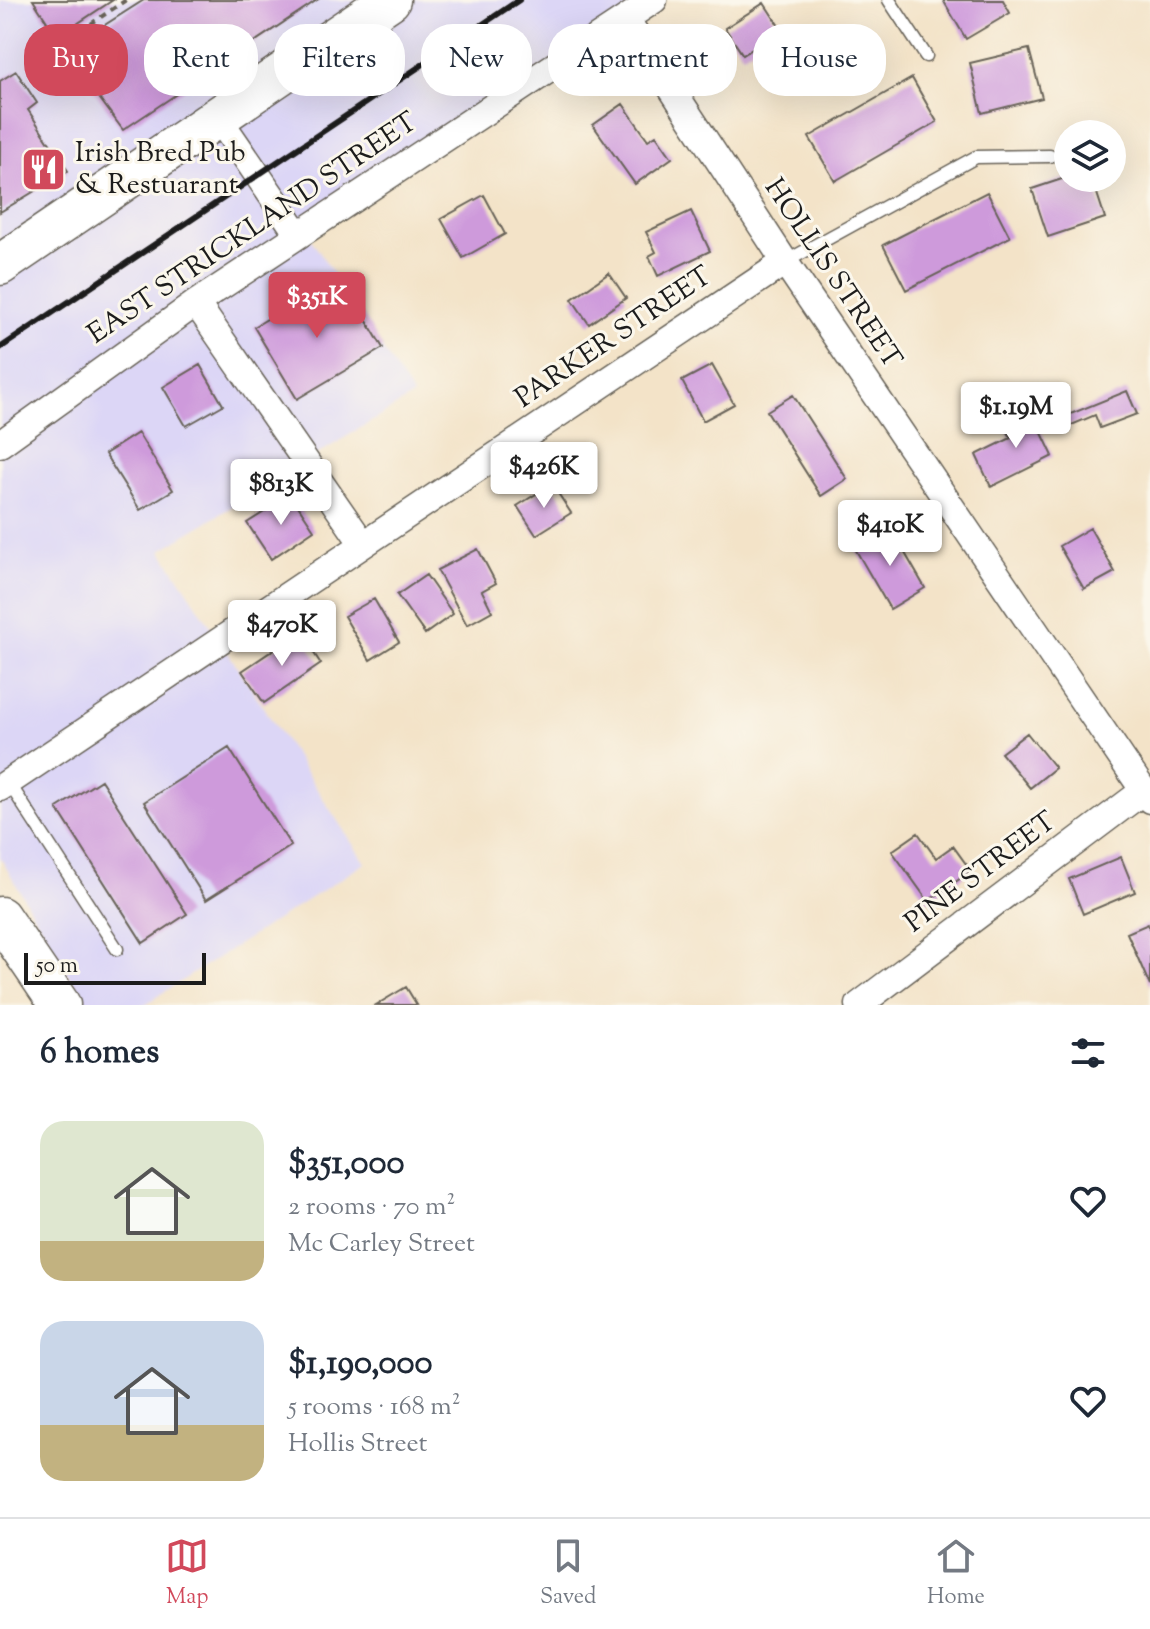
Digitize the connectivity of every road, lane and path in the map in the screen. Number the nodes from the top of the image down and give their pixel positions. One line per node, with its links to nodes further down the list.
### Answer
1 (126, 0): 6 (path)
2 (390, 0): 8 (main road)
3 (654, 0): 5 (street, EAST STRICKLAND STREET)
4 (889, 0): 7 (lane)
5 (626, 19): 10 (street, EAST STRICKLAND STREET); 11 (street, HOLLIS STREET)
6 (91, 24)
7 (926, 56)
8 (217, 116): 10 (street); 12 (main road)
9 (1050, 156): 11 (lane)
10 (298, 234): 13 (street, EAST STRICKLAND STREET)
11 (785, 262): 15 (street, PARKER STREET); 17 (street, HOLLIS STREET)
12 (0, 265)
13 (196, 303): 14 (street, EAST STRICKLAND STREET); 15 (street)
14 (0, 444)
15 (363, 544): 16 (street, PARKER STREET)
16 (5, 785): 19 (lane)
17 (1146, 796): 21 (street, PINE STREET)
18 (0, 917): 20 (main road)
19 (117, 949)
20 (60, 1005)
21 (859, 1005)

